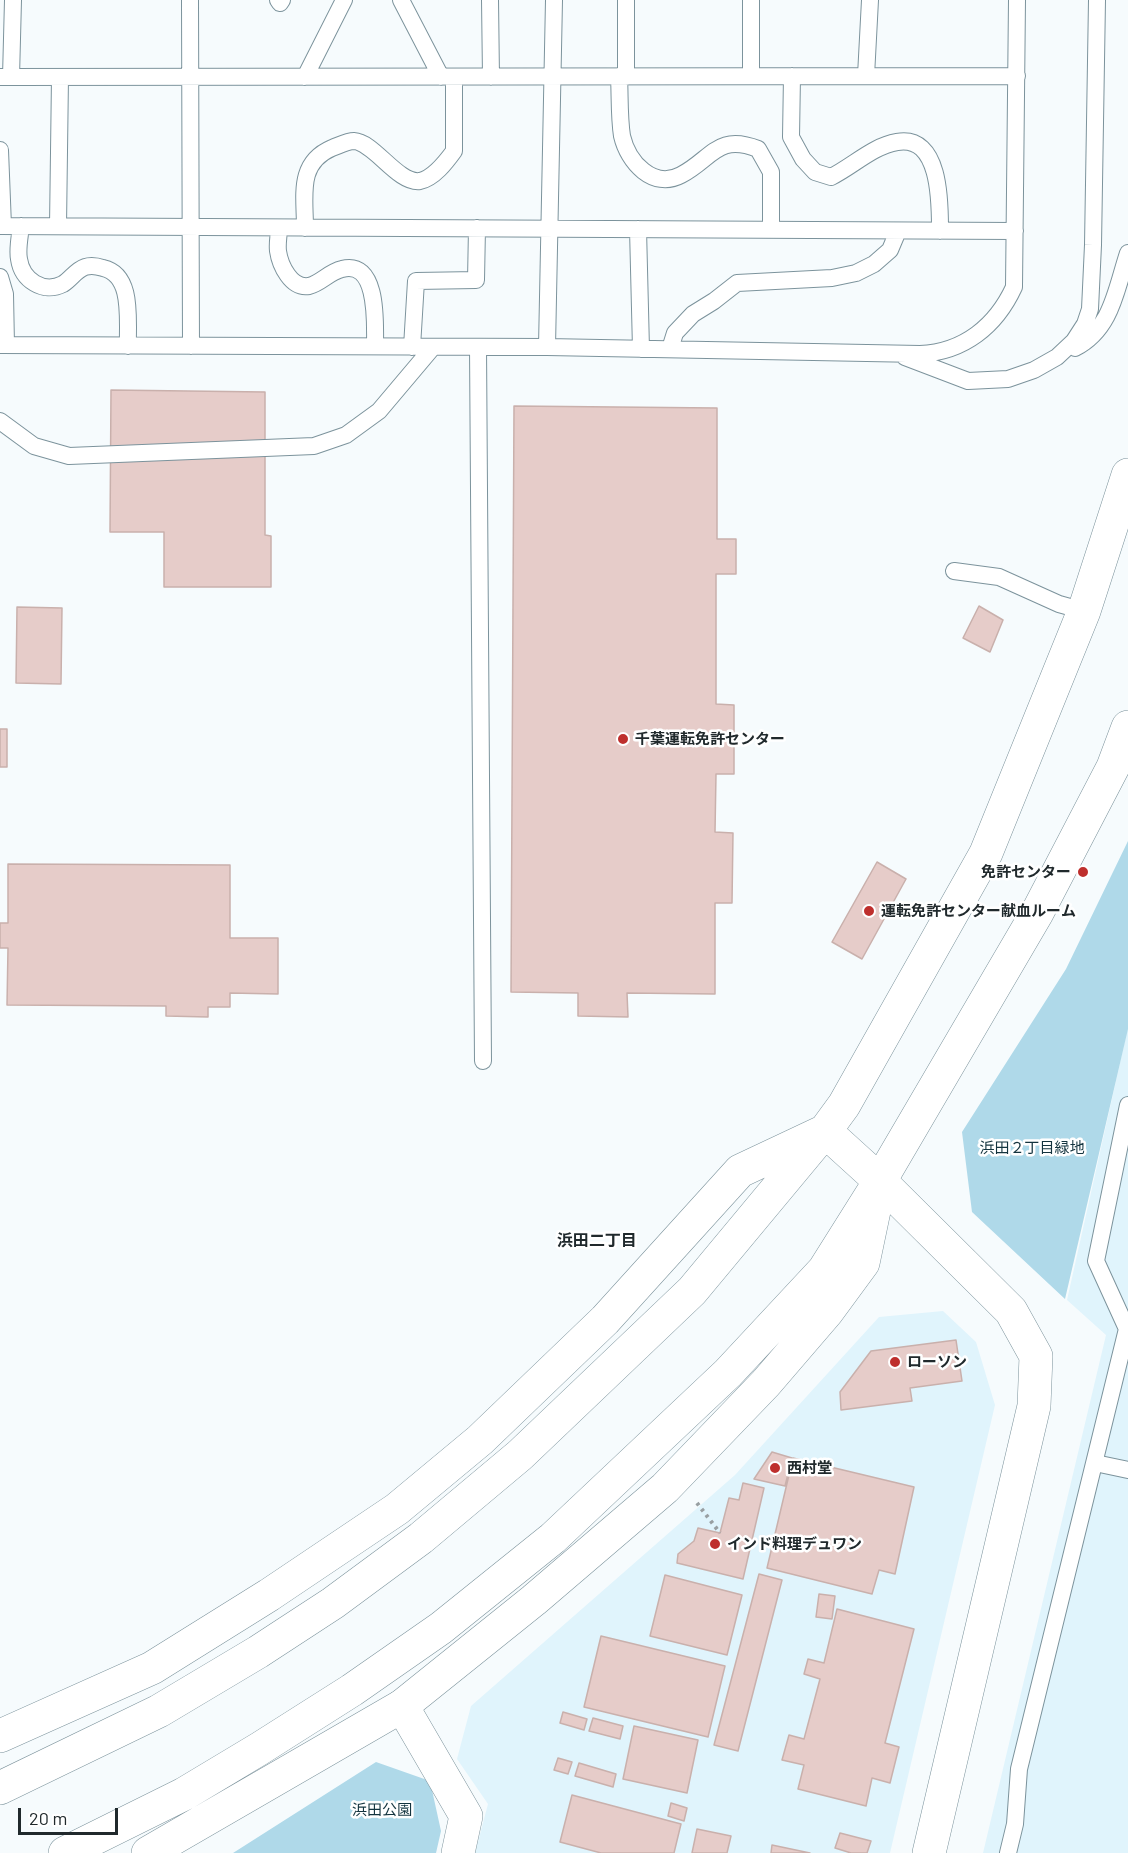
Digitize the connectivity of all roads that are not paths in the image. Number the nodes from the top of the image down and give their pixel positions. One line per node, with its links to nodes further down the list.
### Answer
1 (13, 0): 17 (lane)
2 (190, 0): 19 (lane)
3 (344, 0): 20 (lane)
4 (401, 0): 21 (lane)
5 (490, 0): 22 (lane)
6 (555, 0): 23 (lane)
7 (626, 0): 12 (lane)
8 (751, 0): 13 (lane)
9 (870, 0): 15 (lane)
10 (1017, 0): 16 (lane)
11 (1096, 0): 51 (lane)
12 (623, 76): 13 (lane); 23 (lane); 34 (lane)
13 (751, 76): 14 (lane)
14 (792, 76): 15 (lane); 36 (lane)
15 (866, 76): 16 (lane)
16 (1017, 76): 37 (lane)
17 (5, 77): 18 (lane)
18 (60, 77): 19 (lane); 27 (lane)
19 (190, 77): 20 (lane); 28 (lane)
20 (305, 77): 21 (lane)
21 (447, 77): 22 (lane); 30 (lane)
22 (491, 77): 23 (lane)
23 (553, 77): 32 (lane)
24 (0, 150): 25 (lane)
25 (1, 226): 26 (lane)
26 (21, 226): 27 (lane); 41 (lane)
27 (58, 226): 28 (lane)
28 (191, 227): 29 (lane); 42 (lane)
29 (279, 228): 30 (lane); 43 (lane)
30 (305, 228): 31 (lane)
31 (477, 228): 32 (lane); 44 (lane)
32 (550, 229): 33 (lane); 47 (lane)
33 (638, 230): 34 (lane); 48 (lane)
34 (771, 230): 35 (lane)
35 (898, 231): 36 (lane); 49 (lane)
36 (940, 231): 37 (lane)
37 (1015, 231): 50 (lane)
38 (1128, 253): 51 (lane)
39 (0, 277): 40 (lane)
40 (3, 345): 41 (lane)
41 (128, 346): 42 (lane)
42 (191, 346): 43 (lane)
43 (375, 346): 44 (lane)
44 (412, 346): 45 (lane)
45 (433, 347): 46 (lane); 52 (lane)
46 (477, 347): 47 (lane); 57 (lane)
47 (548, 347): 48 (lane)
48 (641, 349): 49 (lane)
49 (670, 350): 50 (lane)
50 (896, 353): 51 (lane)
51 (1057, 357)
52 (0, 421)
53 (1128, 475): 55 (street)
54 (954, 571): 55 (lane)
55 (1084, 611): 59 (street)
56 (1128, 727): 60 (street)
57 (483, 1061)
58 (1128, 1105): 61 (lane)
59 (825, 1131): 60 (street); 64 (street); 65 (street)
60 (880, 1181): 63 (street); 66 (street); 69 (street)
61 (1095, 1463): 62 (lane); 70 (lane)
62 (1128, 1470)
63 (402, 1706): 67 (street); 68 (street)
64 (0, 1736)
65 (0, 1788)
66 (65, 1853)
67 (148, 1853)
68 (458, 1853)
69 (929, 1853)
70 (1008, 1853)

